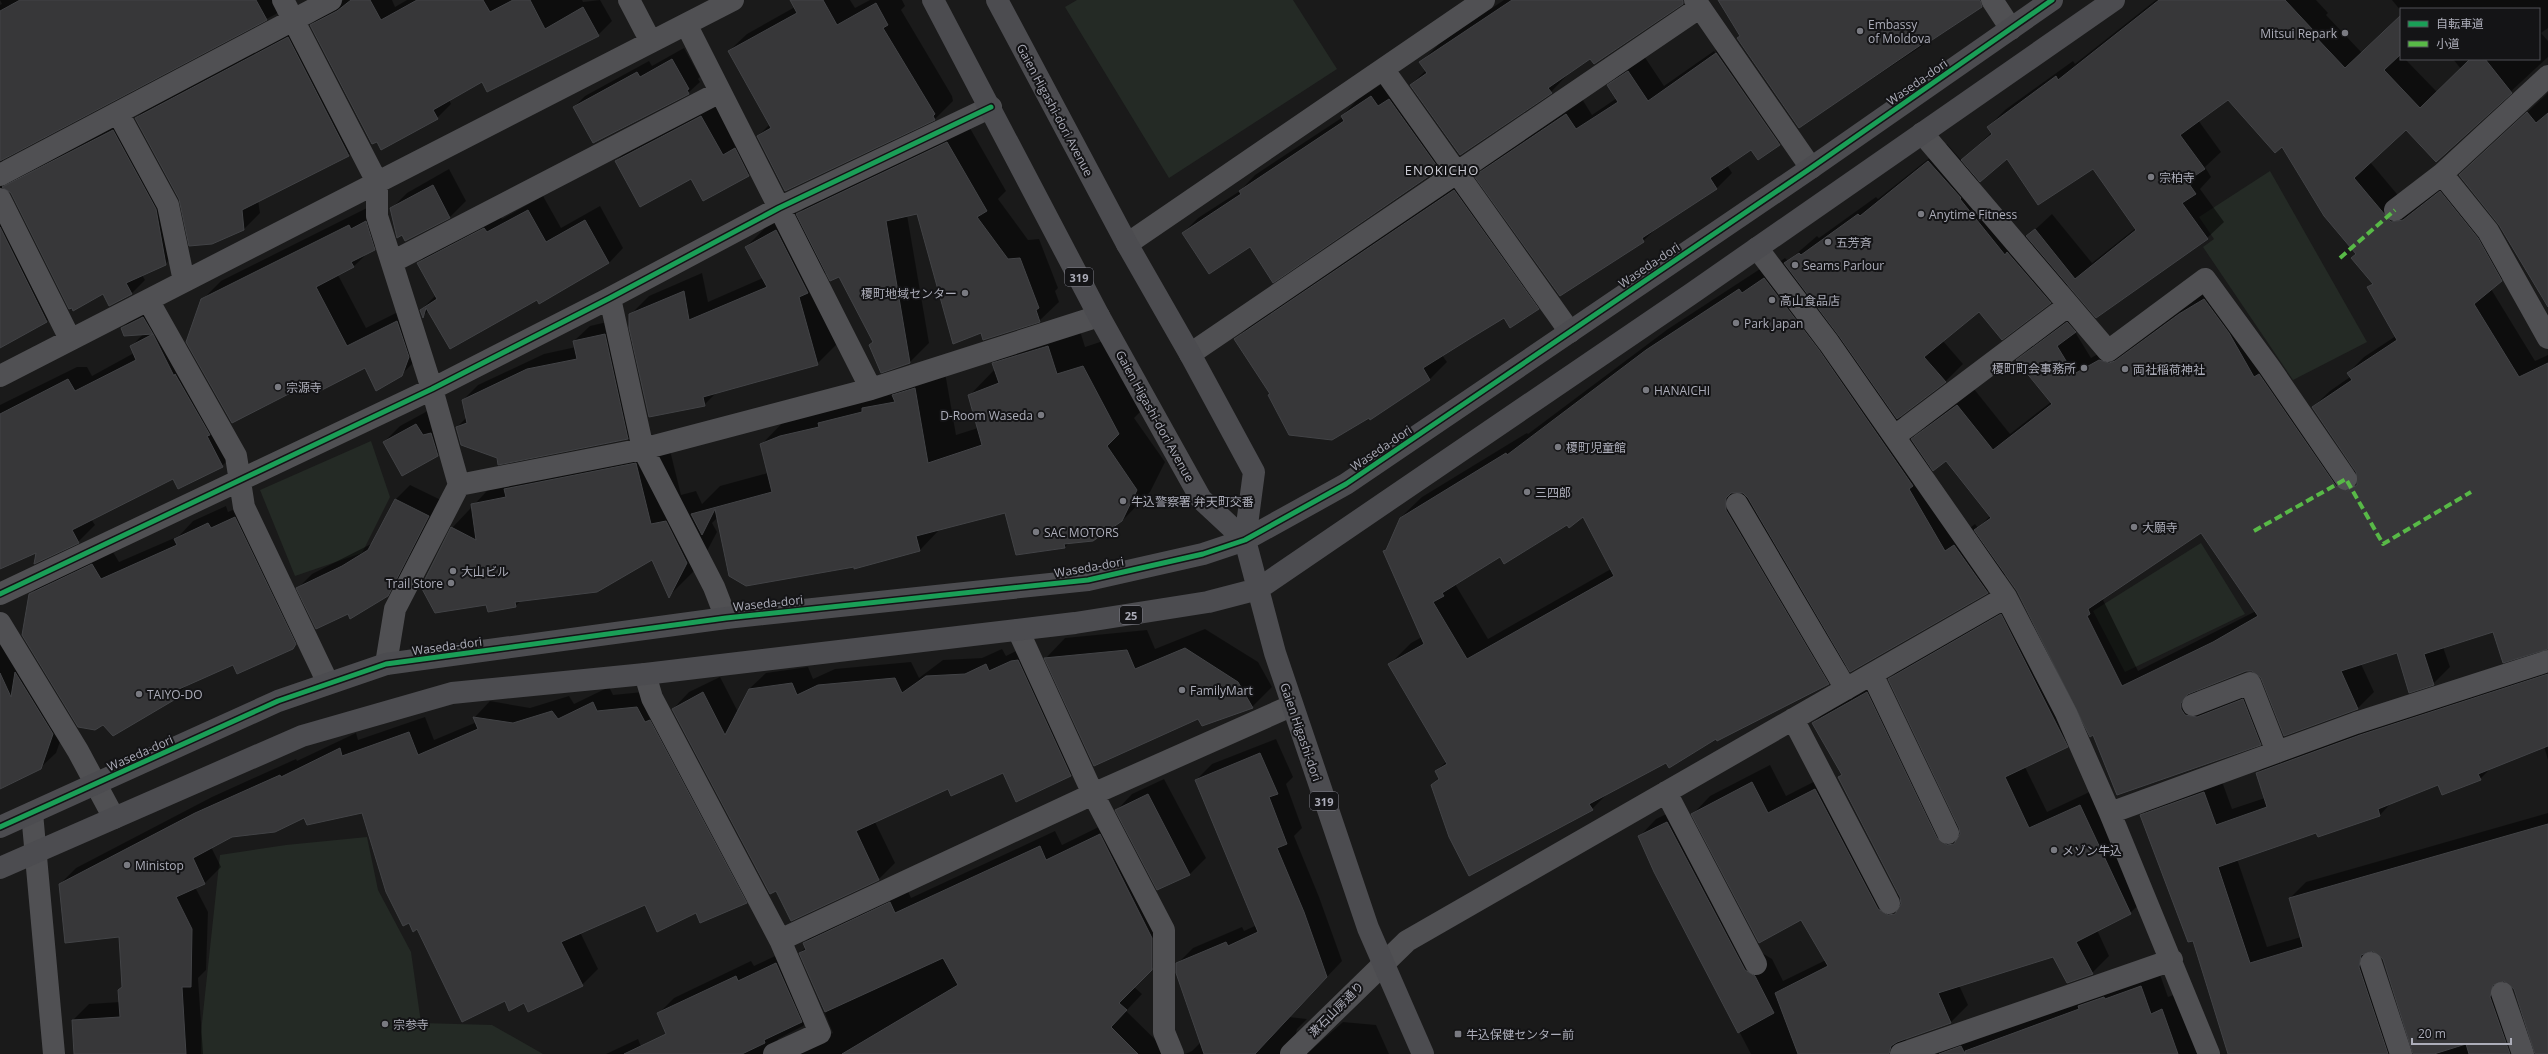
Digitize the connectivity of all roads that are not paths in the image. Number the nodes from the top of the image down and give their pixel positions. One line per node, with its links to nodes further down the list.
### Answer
1 (283, 0): 12 (street)
2 (332, 0): 12 (street)
3 (629, 0): 15 (street)
4 (733, 0): 13 (street)
5 (933, 0): 19 (main road, Gaien Higashi-dori Avenue / 319)
6 (997, 0): 30 (main road, Gaien Higashi-dori Avenue / 319)
7 (1484, 0): 16 (street)
8 (1992, 0): 14 (street)
9 (2052, 0): 14 (main road, Waseda-dori)
10 (2114, 0): 21 (main road, 25)
11 (1697, 4): 22 (street); 23 (street)
12 (293, 20): 20 (street); 26 (street)
13 (686, 24): 15 (street); 18 (street)
14 (2011, 29): 22 (main road, Waseda-dori)
15 (651, 42): 26 (street)
16 (1384, 70): 23 (street); 30 (street)
17 (2548, 76): 24 (street)
18 (720, 92): 28 (street); 32 (street)
19 (991, 107): 28 (street); 37 (main road, Gaien Higashi-dori Avenue / 319)
20 (118, 113): 25 (street); 33 (street)
21 (1922, 133): 31 (main road, 25); 36 (street)
22 (1811, 168): 38 (main road, Waseda-dori)
23 (1456, 172): 38 (street); 41 (street)
24 (2442, 174): 29 (street); 39 (street)
25 (0, 175)
26 (377, 182): 32 (street); 33 (street)
27 (0, 199): 40 (street)
28 (779, 208): 34 (street); 44 (street)
29 (2395, 210)
30 (1127, 244): 41 (main road, Gaien Higashi-dori Avenue / 319)
31 (1757, 248): 45 (street); 52 (main road, 25)
32 (392, 262): 43 (street)
33 (184, 281): 35 (street)
34 (610, 298): 43 (street); 46 (street)
35 (148, 300): 40 (street); 47 (street)
36 (2069, 305): 45 (street); 48 (street)
37 (1099, 316): 44 (street); 51 (main road, Gaien Higashi-dori Avenue / 319)
38 (1570, 332): 51 (main road, Waseda-dori)
39 (2548, 338)
40 (70, 339): 42 (street)
41 (1190, 354): 51 (main road, Gaien Higashi-dori Avenue / 319)
42 (0, 376)
43 (432, 389): 47 (street); 49 (street)
44 (871, 389): 46 (street)
45 (1895, 436): 54 (street)
46 (643, 449): 49 (street); 55 (street)
47 (240, 479): 53 (street); 62 (street)
48 (2346, 479)
49 (459, 485): 59 (street)
50 (1737, 504): 63 (street)
51 (1245, 540): 52 (main road, Gaien Higashi-dori / 319); 55 (main road, Waseda-dori)
52 (1258, 588): 57 (main road, 25); 64 (main road, Gaien Higashi-dori / 319)
53 (0, 594)
54 (2006, 597): 61 (street, 漱石山房通り); 72 (street)
55 (726, 618): 59 (main road, Waseda-dori)
56 (0, 623): 68 (street)
57 (1018, 630): 60 (main road, 25); 70 (street)
58 (2548, 661): 67 (street)
59 (386, 664): 62 (main road, Waseda-dori)
60 (645, 674): 73 (main road, 25); 79 (street)
61 (1872, 674): 63 (street, 漱石山房通り); 75 (street)
62 (328, 683): 68 (main road, Waseda-dori)
63 (1846, 689): 66 (street, 漱石山房通り)
64 (1291, 706): 70 (street); 82 (main road, Gaien Higashi-dori / 319)
65 (2193, 706): 67 (street)
66 (1793, 719): 69 (street, 漱石山房通り); 78 (street)
67 (2277, 752): 72 (street)
68 (96, 783): 71 (main road, Waseda-dori); 73 (street)
69 (1666, 792): 82 (street, 漱石山房通り); 83 (street)
70 (1093, 794): 79 (street); 87 (street)
71 (32, 813): 74 (main road, Waseda-dori); 76 (street)
72 (2110, 813): 80 (street)
73 (114, 818): 76 (main road, 25)
74 (0, 827)
75 (1948, 833)
76 (36, 852): 77 (main road, 25); 85 (street)
77 (0, 868)
78 (1889, 903)
79 (780, 940): 86 (street)
80 (2172, 960): 90 (street); 91 (street)
81 (2371, 963): 92 (street)
82 (1382, 964): 88 (street, 漱石山房通り); 89 (main road, Gaien Higashi-dori / 319)
83 (1756, 964)
84 (2502, 993): 93 (street)
85 (54, 1054)
86 (774, 1054)
87 (1173, 1054)
88 (1291, 1054)
89 (1423, 1054)
90 (1901, 1054)
91 (2209, 1054)
92 (2401, 1054)
93 (2522, 1054)

